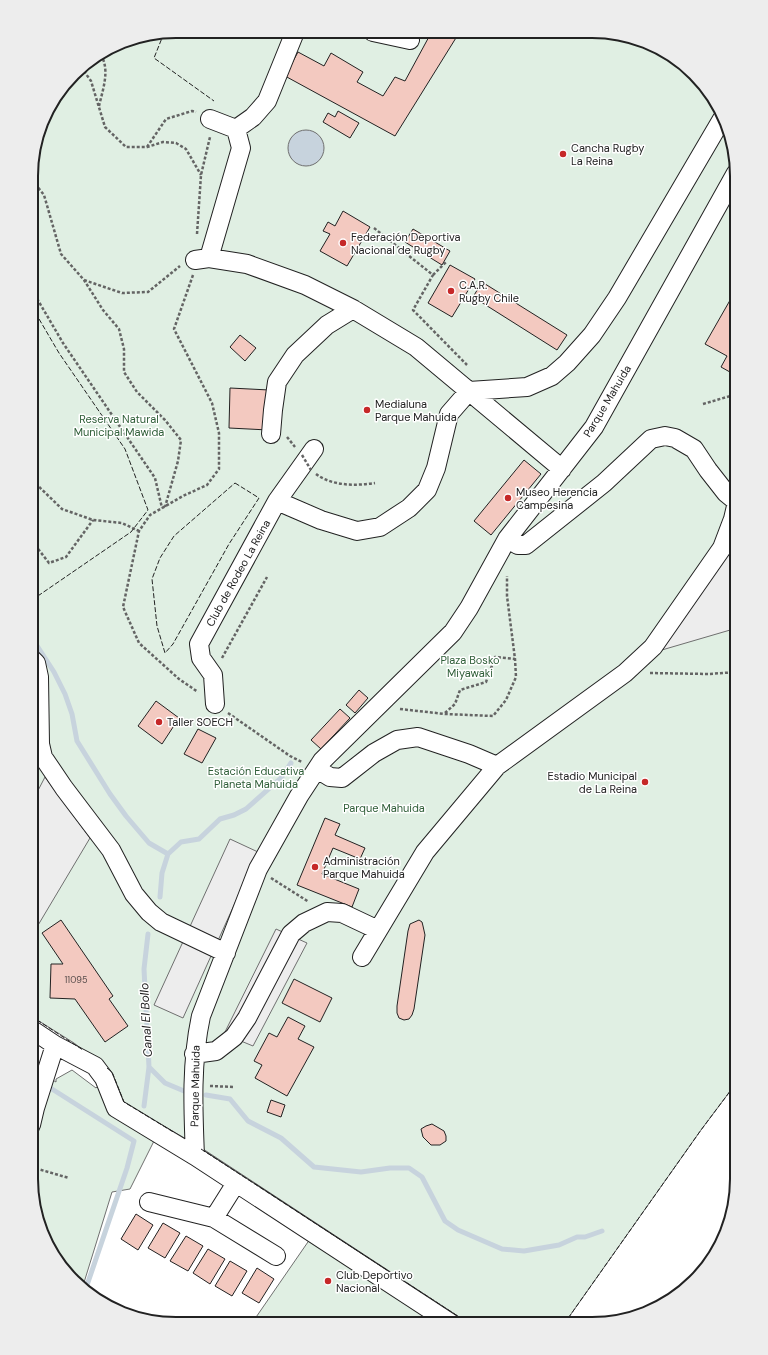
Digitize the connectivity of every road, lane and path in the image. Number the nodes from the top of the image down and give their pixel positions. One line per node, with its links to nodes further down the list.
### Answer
1 (293, 38): 9 (street)
2 (401, 38): 3 (street)
3 (410, 40)
4 (103, 59): 6 (path)
5 (85, 72): 6 (path)
6 (99, 106): 10 (path)
7 (210, 119): 9 (street); 10 (path); 11 (path)
8 (719, 123): 22 (street)
9 (236, 129): 15 (street)
10 (147, 147): 11 (path)
11 (201, 175): 15 (path)
12 (730, 184): 27 (street, Parque Mahuida)
13 (38, 188): 18 (path)
14 (374, 228): 17 (path)
15 (202, 259): 18 (path); 20 (street); 32 (path)
16 (447, 261): 17 (path)
17 (433, 275): 21 (path)
18 (84, 280): 32 (path)
19 (38, 300): 32 (path)
20 (353, 309): 22 (street); 25 (street)
21 (469, 368)
22 (469, 391): 27 (street); 31 (street)
23 (730, 396): 24 (path)
24 (702, 404)
25 (272, 434)
26 (308, 452): 28 (path, bridge); 31 (street, Club de Rodeo La Reina)
27 (562, 469): 37 (street, Parque Mahuida)
28 (375, 483)
29 (38, 486): 34 (path)
30 (730, 496): 37 (street)
31 (277, 501): 45 (street, Club de Rodeo La Reina)
32 (164, 508): 33 (path)
33 (150, 515)
34 (93, 520): 36 (path); 38 (path)
35 (730, 527): 44 (street)
36 (139, 531)
37 (507, 539): 52 (street, Parque Mahuida)
38 (38, 549)
39 (507, 575): 41 (path)
40 (267, 577): 45 (path)
41 (515, 659): 48 (path); 48 (path)
42 (38, 672): 49 (street)
43 (730, 672): 44 (path)
44 (625, 673): 51 (street)
45 (213, 675): 46 (street)
46 (215, 704)
47 (395, 714): 48 (path)
48 (445, 714)
49 (38, 753)
50 (38, 758): 56 (street)
51 (497, 766): 52 (street); 55 (street)
52 (317, 769): 53 (street, Parque Mahuida)
53 (258, 869): 54 (path); 56 (street, Parque Mahuida)
54 (327, 912): 55 (street); 60 (street)
55 (378, 930): 57 (street)
56 (226, 953): 60 (street, Parque Mahuida)
57 (362, 957)
58 (38, 1034): 59 (street)
59 (55, 1045): 63 (street); 64 (street)
60 (194, 1054): 61 (street, Parque Mahuida)
61 (193, 1086): 62 (path); 64 (street, Parque Mahuida)
62 (235, 1087)
63 (38, 1099)
64 (195, 1156): 67 (street)
65 (38, 1170): 66 (path)
66 (68, 1178)
67 (236, 1183): 69 (street); 71 (street)
68 (149, 1202): 69 (street)
69 (214, 1218): 70 (street)
70 (276, 1256)
71 (441, 1317)

